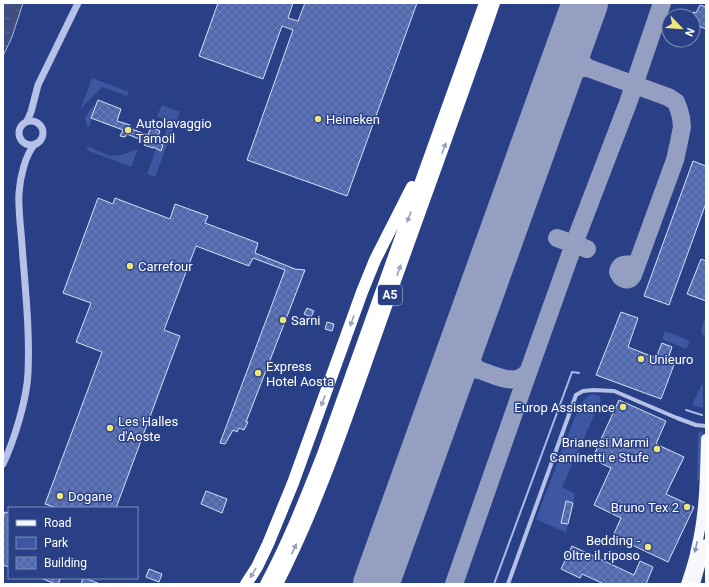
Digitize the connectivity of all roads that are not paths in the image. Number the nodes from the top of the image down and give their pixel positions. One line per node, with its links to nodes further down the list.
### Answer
1 (78, 3): 5 (street)
2 (485, 3): 4 (highway, A5)
3 (494, 3): 17 (highway, A5, one-way to 3)
4 (460, 75): 15 (highway, A5, one-way to 15); 16 (highway, A5, one-way to 16)
5 (38, 85): 6 (street); 7 (street)
6 (27, 121): 7 (street); 8 (street)
7 (36, 121): 9 (street)
8 (23, 142): 9 (street); 10 (street)
9 (35, 144): 10 (street)
10 (24, 165): 13 (street)
11 (706, 426): 18 (street)
12 (706, 439): 19 (main road, one-way to 19)
13 (3, 464)
14 (706, 544): 20 (main road)
15 (246, 584)
16 (266, 584)
17 (277, 584)
18 (508, 584)
19 (686, 584)
20 (695, 584)

